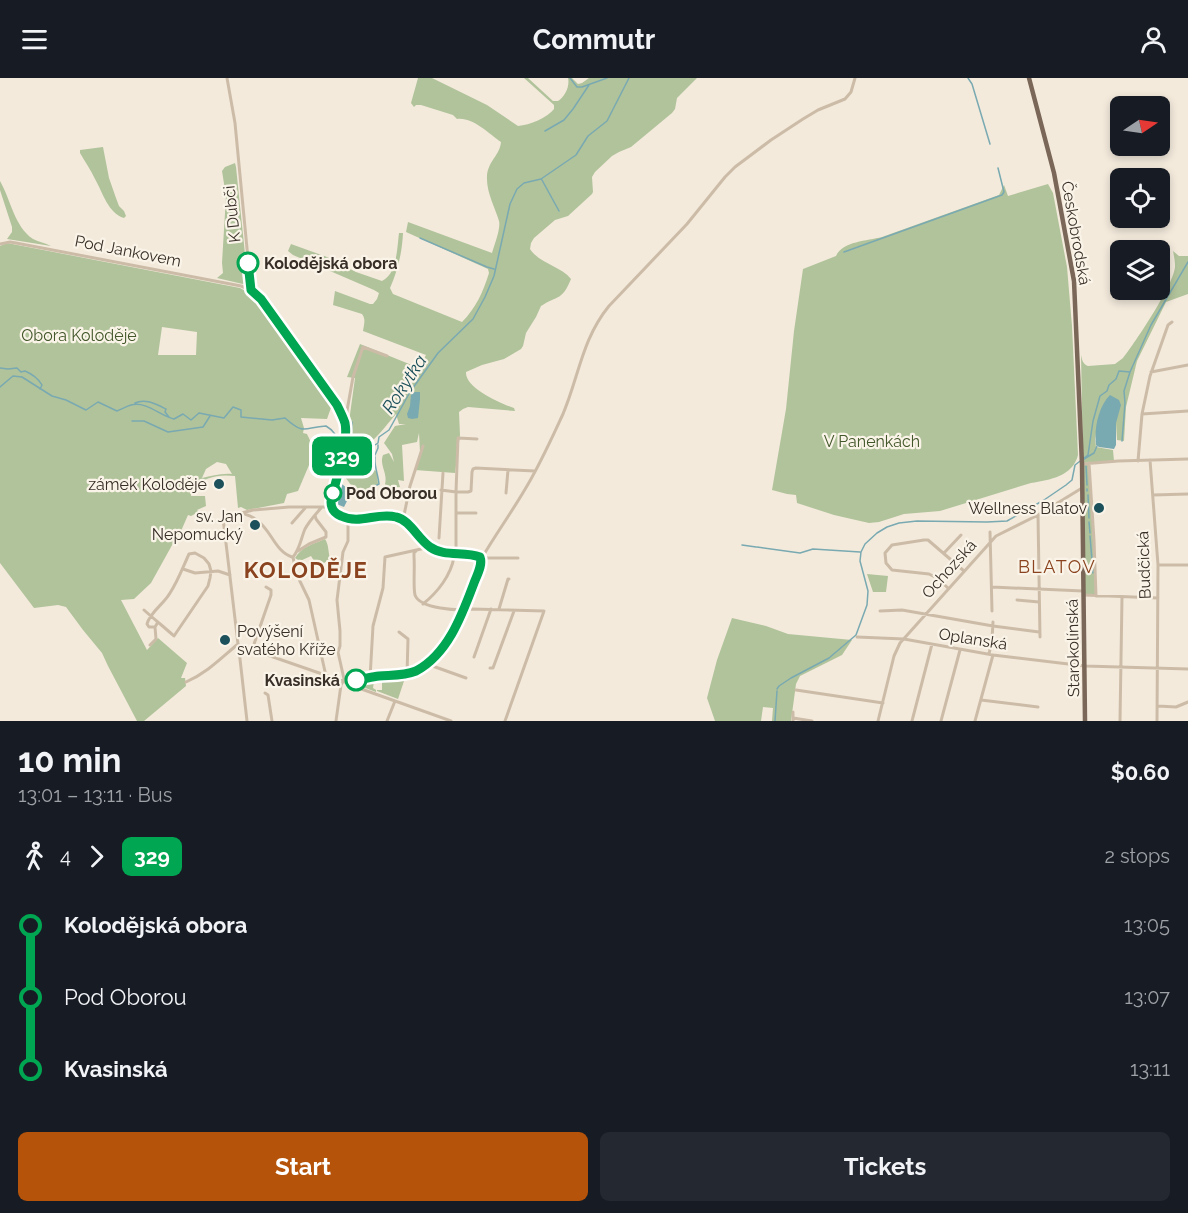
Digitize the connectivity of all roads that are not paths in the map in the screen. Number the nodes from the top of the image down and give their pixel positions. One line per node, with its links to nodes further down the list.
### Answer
1 (227, 78): 5 (street, K Dubči)
2 (855, 78): 22 (street)
3 (1029, 78): 10 (main road, Českobrodská)
4 (0, 244): 5 (street, Pod Jankovem)
5 (251, 290): 13 (street)
6 (1172, 322): 9 (street)
7 (387, 356): 13 (street)
8 (1188, 365): 9 (street)
9 (1151, 372): 12 (street)
10 (1079, 396): 18 (main road, Starokolínská)
11 (1188, 411): 12 (street)
12 (1142, 414): 19 (street)
13 (345, 423): 31 (street)
14 (477, 439): 26 (street)
15 (423, 446): 39 (street)
16 (1188, 459): 17 (street)
17 (1150, 460): 19 (street); 29 (street, Budčická)
18 (1082, 461): 20 (street); 24 (main road, Starokolínská)
19 (1138, 461): 20 (street)
20 (1089, 463): 65 (street, Starokolínská)
21 (508, 470): 22 (street); 26 (street); 27 (street)
22 (535, 471): 51 (street)
23 (442, 473): 25 (street)
24 (1082, 488): 37 (street, Ochozská); 64 (main road, Starokolínská)
25 (441, 490): 26 (street); 43 (street)
26 (456, 492): 34 (street)
27 (506, 493)
28 (1188, 494): 29 (street)
29 (1153, 495): 53 (street, Budčická)
30 (306, 507): 32 (street); 33 (street); 40 (street)
31 (331, 507): 32 (street); 38 (street)
32 (321, 508): 36 (street)
33 (240, 513): 50 (street); 58 (street)
34 (456, 513): 35 (street); 49 (street)
35 (476, 513)
36 (315, 515): 47 (street); 47 (street)
37 (1038, 515): 44 (street, Ochozská); 63 (street)
38 (348, 519): 39 (street); 107 (street)
39 (403, 520): 45 (street)
40 (291, 523)
41 (990, 532): 44 (street)
42 (961, 535): 48 (street)
43 (439, 538)
44 (990, 542): 57 (street, Ochozská); 61 (street)
45 (430, 547): 46 (street); 49 (street)
46 (417, 550): 70 (street); 103 (street)
47 (298, 551): 50 (street)
48 (944, 553): 57 (street); 62 (street)
49 (455, 555): 51 (street); 70 (street)
50 (292, 557): 102 (street)
51 (481, 558): 52 (street); 74 (street)
52 (518, 558)
53 (1158, 565): 54 (street); 67 (street, Budčická)
54 (1188, 565)
55 (183, 569): 56 (street); 56 (street); 79 (street)
56 (211, 571): 58 (street); 80 (street)
57 (964, 572): 62 (street, Ochozská)
58 (230, 575): 90 (street)
59 (509, 579): 72 (street)
60 (266, 587): 91 (street)
61 (992, 587): 63 (street); 77 (street)
62 (948, 588): 78 (street, Ochozská)
63 (1039, 589): 64 (street); 69 (street)
64 (1084, 593): 65 (street); 96 (main road, Starokolínská)
65 (1096, 596): 66 (street)
66 (1122, 597): 67 (street); 97 (street)
67 (1158, 598): 99 (street, Budčická)
68 (1017, 600): 69 (street)
69 (1039, 602): 84 (street)
70 (423, 603): 74 (street)
71 (491, 609): 72 (street); 74 (street); 94 (street)
72 (499, 609): 75 (street)
73 (144, 610): 79 (street)
74 (464, 610): 95 (street)
75 (515, 610): 98 (street); 124 (street)
76 (880, 611): 78 (street)
77 (992, 611)
78 (925, 615): 81 (street); 87 (street, Ochozská)
79 (151, 616): 80 (street); 82 (street)
80 (158, 622): 82 (street)
81 (993, 624): 84 (street); 93 (street)
82 (155, 627): 89 (street)
83 (399, 632): 101 (street)
84 (1040, 632): 86 (street)
85 (857, 637): 87 (street, Oplanská)
86 (1040, 637)
87 (904, 639): 88 (street, Oplanská); 114 (street, Ochozská)
88 (932, 644): 92 (street, Oplanská); 127 (street)
89 (150, 645)
90 (239, 646): 91 (street); 106 (street); 119 (street)
91 (252, 650): 102 (street)
92 (960, 650): 93 (street, Oplanská); 128 (street)
93 (991, 655): 96 (street, Oplanská); 111 (street)
94 (474, 657)
95 (427, 664): 101 (street); 104 (street)
96 (1085, 666): 97 (street, Oplanská); 130 (main road, Starokolínská)
97 (1121, 666): 99 (street, Oplanská); 131 (street)
98 (490, 668)
99 (1158, 668): 100 (street, Oplanská); 115 (street, Budčická)
100 (1188, 669)
101 (407, 674): 103 (street)
102 (326, 676): 107 (street)
103 (370, 678): 105 (street)
104 (466, 678)
105 (354, 681): 107 (street); 108 (street)
106 (186, 682)
107 (346, 682): 108 (street); 121 (street)
108 (353, 686): 112 (street)
109 (796, 690): 114 (street)
110 (265, 693): 120 (street)
111 (981, 700): 116 (street); 129 (street)
112 (395, 701): 122 (street); 123 (street)
113 (1188, 702): 115 (street)
114 (883, 703): 126 (street, Ochozská)
115 (1158, 706): 132 (street, Budčická)
116 (1038, 707)
117 (793, 712): 118 (street)
118 (793, 720): 125 (street)
119 (247, 721)
120 (272, 721)
121 (336, 721)
122 (387, 721)
123 (451, 721)
124 (505, 721)
125 (812, 721)
126 (878, 721)
127 (912, 721)
128 (941, 721)
129 (975, 721)
130 (1085, 721)
131 (1120, 721)
132 (1157, 721)

